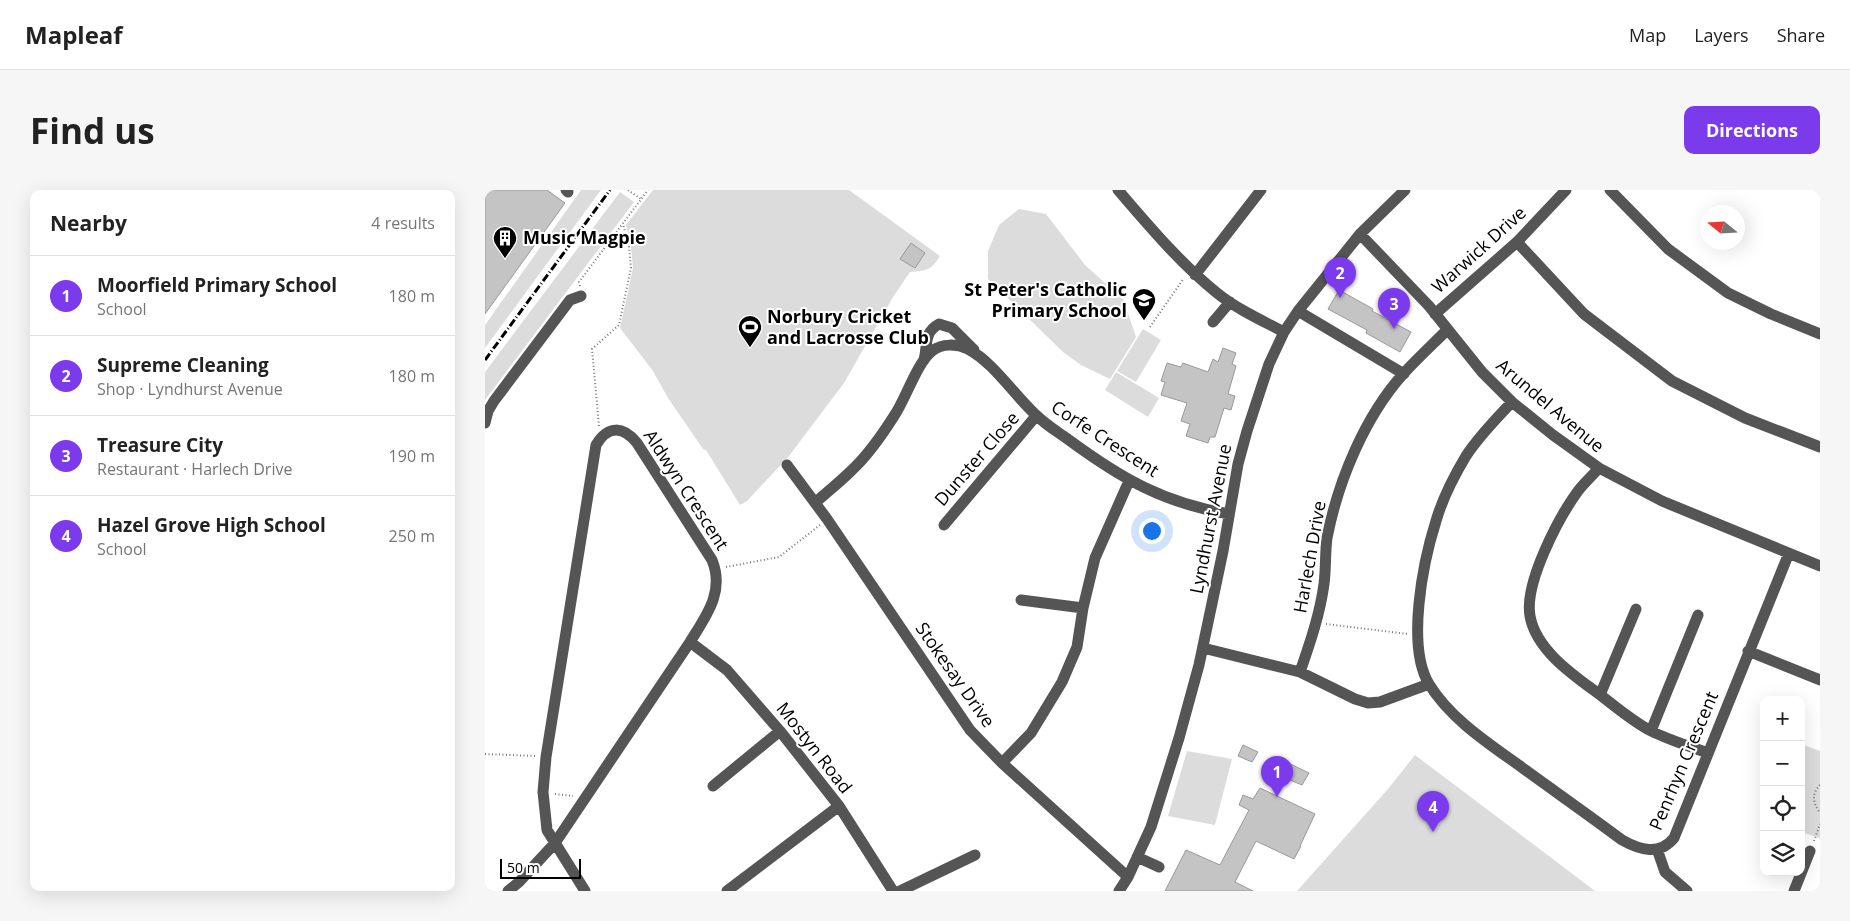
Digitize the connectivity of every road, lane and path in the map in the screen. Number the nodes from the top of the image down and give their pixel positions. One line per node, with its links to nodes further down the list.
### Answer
1 (628, 190): 8 (path)
2 (648, 190): 8 (path)
3 (1118, 190): 12 (street)
4 (1261, 190): 12 (street)
5 (1405, 190): 10 (street, Lyndhurst Avenue)
6 (1567, 190): 11 (street, Warwick Drive)
7 (1610, 190): 21 (street)
8 (642, 199): 9 (path)
9 (623, 224): 13 (path); 28 (path)
10 (1360, 234): 15 (street, Lyndhurst Avenue); 16 (street, Arundel Avenue)
11 (1517, 242): 16 (street, Warwick Drive); 29 (street)
12 (1193, 272): 14 (street); 18 (path)
13 (581, 296): 27 (street)
14 (1230, 302): 17 (street); 20 (street)
15 (1298, 311): 20 (street, Lyndhurst Avenue); 24 (street)
16 (1435, 314): 19 (street, Arundel Avenue)
17 (1213, 322)
18 (1150, 327)
19 (1447, 330): 24 (street, Harlech Drive); 25 (street, Arundel Avenue)
20 (1284, 332): 34 (street, Lyndhurst Avenue)
21 (1820, 334)
22 (982, 359): 23 (street, Corfe Crescent); 23 (street, Corfe Crescent); 26 (street, Corfe Crescent)
23 (923, 362): 33 (street, Corfe Crescent)
24 (1403, 374): 44 (street, Harlech Drive)
25 (1512, 402): 31 (street, Arundel Avenue); 45 (street)
26 (1037, 416): 32 (street, Corfe Crescent); 36 (street, Dunster Close)
27 (485, 423)
28 (601, 437): 39 (street, Aldwyn Crescent); 57 (street)
29 (1820, 447)
30 (787, 465): 33 (street, Stokesay Drive)
31 (1599, 468): 37 (street, Arundel Avenue); 52 (street)
32 (1129, 480): 34 (street, Corfe Crescent); 41 (street)
33 (815, 503): 35 (street, Stokesay Drive)
34 (1229, 514): 47 (street, Lyndhurst Avenue)
35 (827, 519): 39 (path); 58 (street, Stokesay Drive)
36 (944, 524)
37 (1789, 553): 38 (street, Arundel Avenue); 48 (street, Penrhyn Crescent)
38 (1820, 566)
39 (716, 569): 46 (street, Aldwyn Crescent)
40 (1021, 600): 41 (street)
41 (1083, 608): 58 (street)
42 (1635, 609): 52 (street)
43 (1698, 615): 54 (street)
44 (1317, 622): 45 (path); 49 (street, Harlech Drive)
45 (1417, 635): 51 (street)
46 (690, 642): 53 (street, Mostyn Road); 62 (street, Aldwyn Crescent)
47 (1203, 648): 49 (street); 70 (street, Lyndhurst Avenue)
48 (1748, 651): 50 (street); 55 (street, Penrhyn Crescent)
49 (1300, 672): 51 (street)
50 (1820, 680)
51 (1429, 684): 67 (street, Penrhyn Crescent)
52 (1600, 695): 54 (street)
53 (781, 731): 60 (street); 63 (street, Mostyn Road)
54 (1651, 731): 55 (street)
55 (1708, 753): 67 (street, Penrhyn Crescent)
56 (485, 754): 57 (path)
57 (546, 756): 61 (street)
58 (1002, 763): 72 (street, Stokesay Drive)
59 (1820, 785): 64 (path)
60 (713, 786)
61 (543, 792): 62 (path); 66 (street)
62 (585, 798): 66 (street, Aldwyn Crescent)
63 (839, 806): 75 (street); 76 (street, Mostyn Road)
64 (1820, 813)
65 (1820, 824): 68 (path)
66 (555, 843): 73 (street, Aldwyn Crescent); 74 (street)
67 (1657, 849): 79 (street)
68 (1810, 851): 80 (street)
69 (975, 855): 77 (street)
70 (1137, 857): 71 (street); 72 (street, Lyndhurst Avenue)
71 (1159, 867)
72 (1128, 877): 78 (street, Lyndhurst Avenue)
73 (508, 891)
74 (585, 891)
75 (727, 891)
76 (893, 891)
77 (900, 891)
78 (1119, 891)
79 (1687, 891)
80 (1794, 891)

